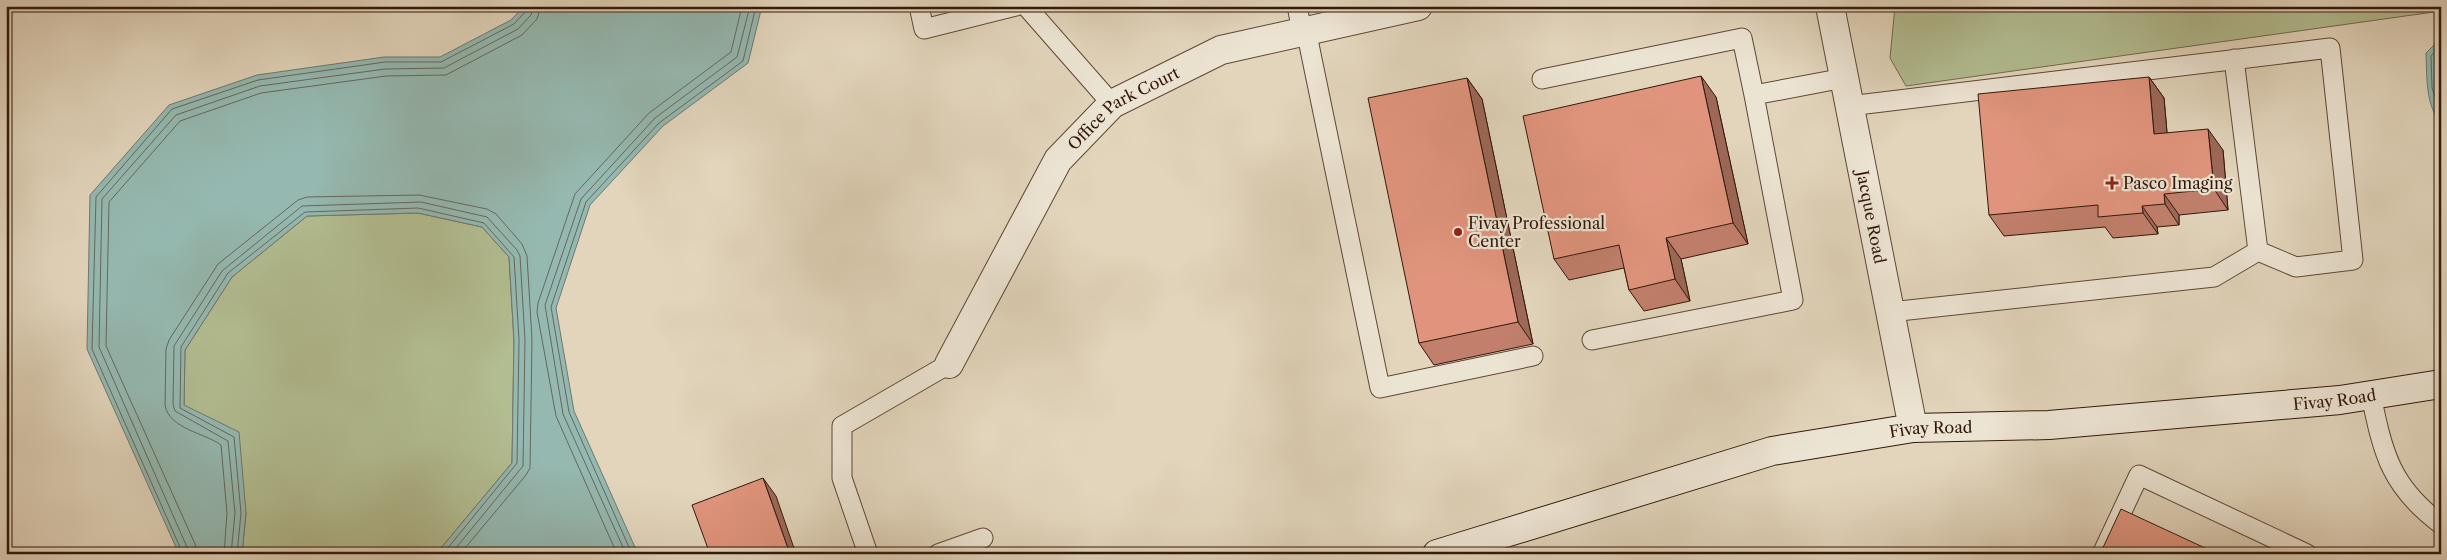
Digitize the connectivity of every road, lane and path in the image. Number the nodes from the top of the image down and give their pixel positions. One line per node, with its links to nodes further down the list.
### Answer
1 (919, 6): 2 (lane)
2 (1016, 6)
3 (1026, 6): 11 (lane)
4 (1418, 6): 6 (street, Office Park Court)
5 (1830, 6): 8 (street, Jacque Road)
6 (1302, 22): 11 (street, Office Park Court); 16 (lane)
7 (2234, 59): 12 (lane); 13 (lane); 13 (lane)
8 (1844, 78): 10 (lane); 12 (street, Jacque Road)
9 (1542, 79): 10 (lane)
10 (1754, 95): 15 (lane)
11 (1112, 104): 17 (street, Office Park Court)
12 (1849, 106): 14 (street, Jacque Road)
13 (2258, 251): 14 (lane)
14 (1890, 312): 20 (street, Jacque Road)
15 (1592, 340)
16 (1534, 356)
17 (949, 364): 23 (lane)
18 (2441, 384): 19 (street, Fivay Road)
19 (2371, 395): 20 (street, Fivay Road); 21 (lane)
20 (1913, 428): 25 (street, Fivay Road)
21 (2441, 524)
22 (983, 538): 24 (lane)
23 (868, 554)
24 (938, 554)
25 (1437, 554)
26 (2102, 554): 27 (lane)
27 (2307, 554)

